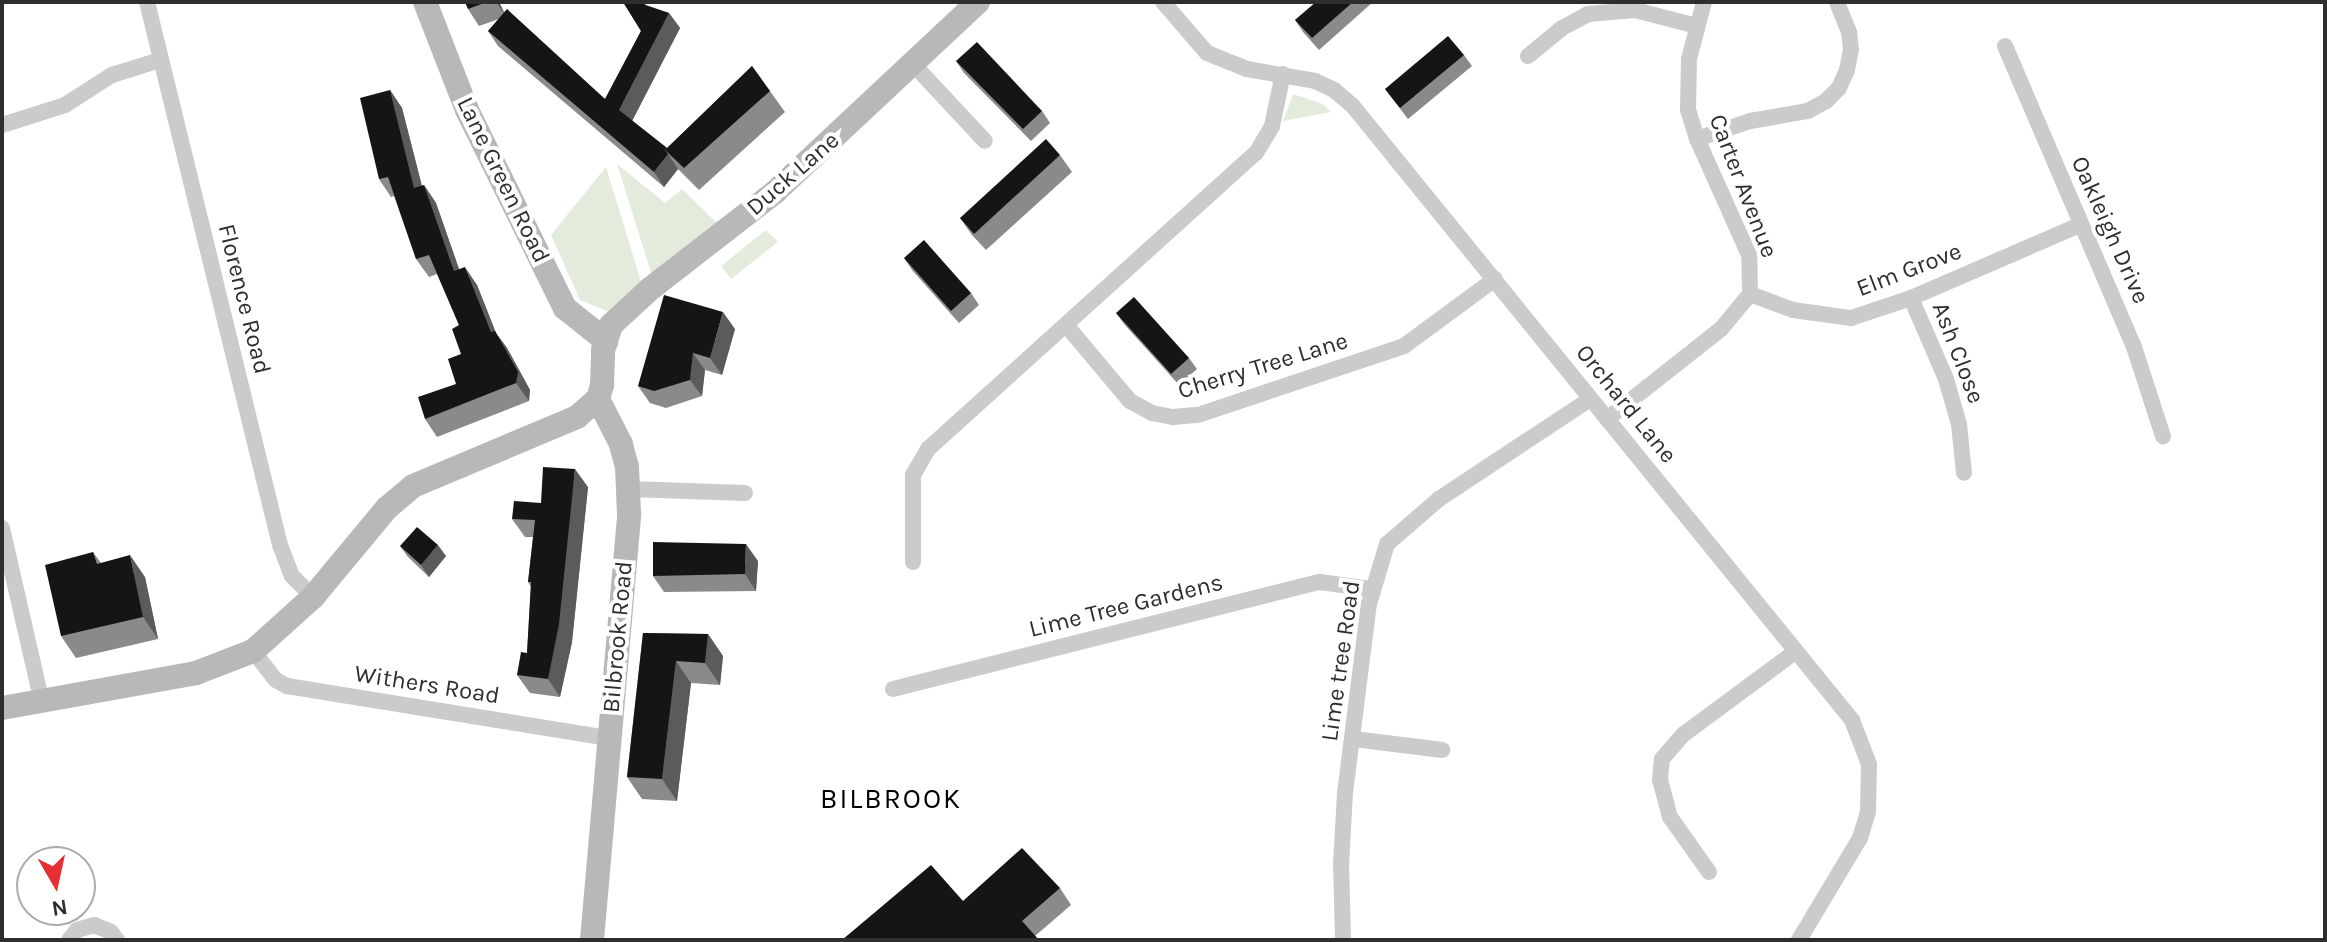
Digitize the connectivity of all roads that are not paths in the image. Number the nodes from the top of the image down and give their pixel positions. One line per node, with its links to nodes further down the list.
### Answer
1 (147, 2): 10 (street, Florence Road)
2 (425, 2): 21 (street, Lane Green Road)
3 (978, 2): 11 (street, Duck Lane)
4 (1163, 2): 12 (street, Orchard Lane)
5 (1704, 2): 7 (street, Carter Avenue)
6 (1837, 2): 14 (street)
7 (1697, 26): 9 (street); 14 (street, Carter Avenue)
8 (2005, 46): 16 (street, Oakleigh Drive)
9 (1528, 56)
10 (160, 60): 13 (street); 32 (street, Florence Road)
11 (913, 64): 15 (street); 21 (street, Duck Lane)
12 (1283, 74): 17 (street, Orchard Lane); 20 (street)
13 (2, 125)
14 (1697, 139): 18 (street, Carter Avenue)
15 (985, 141)
16 (2080, 225): 19 (street, Elm Grove); 25 (street, Oakleigh Drive)
17 (1495, 279): 20 (street, Cherry Tree Lane); 23 (street, Orchard Lane)
18 (1750, 294): 19 (street, Elm Grove); 24 (street, Carter Avenue)
19 (1911, 298): 26 (street, Ash Close)
20 (1066, 325): 30 (street)
21 (606, 341): 22 (street)
22 (598, 399): 27 (street, Bilbrook Road); 32 (street)
23 (1590, 399): 24 (street, Orchard Lane); 31 (street, Lime tree Road)
24 (1607, 419): 34 (street, Orchard Lane)
25 (2163, 436)
26 (1964, 473)
27 (629, 489): 28 (street); 38 (street, Bilbrook Road)
28 (745, 493)
29 (2, 528): 36 (street)
30 (913, 562)
31 (1372, 589): 35 (street, Lime Tree Gardens); 39 (street, Lime tree Road)
32 (313, 597): 33 (street)
33 (253, 651): 36 (street); 38 (street, Withers Road)
34 (1796, 651): 41 (street); 46 (street, Orchard Lane)
35 (893, 689)
36 (42, 702): 37 (street)
37 (2, 708)
38 (609, 738): 44 (street, Bilbrook Road)
39 (1354, 739): 40 (street); 45 (street, Lime tree Road)
40 (1442, 750)
41 (1709, 872)
42 (69, 940): 43 (street)
43 (117, 940)
44 (592, 940)
45 (1343, 940)
46 (1799, 940)

